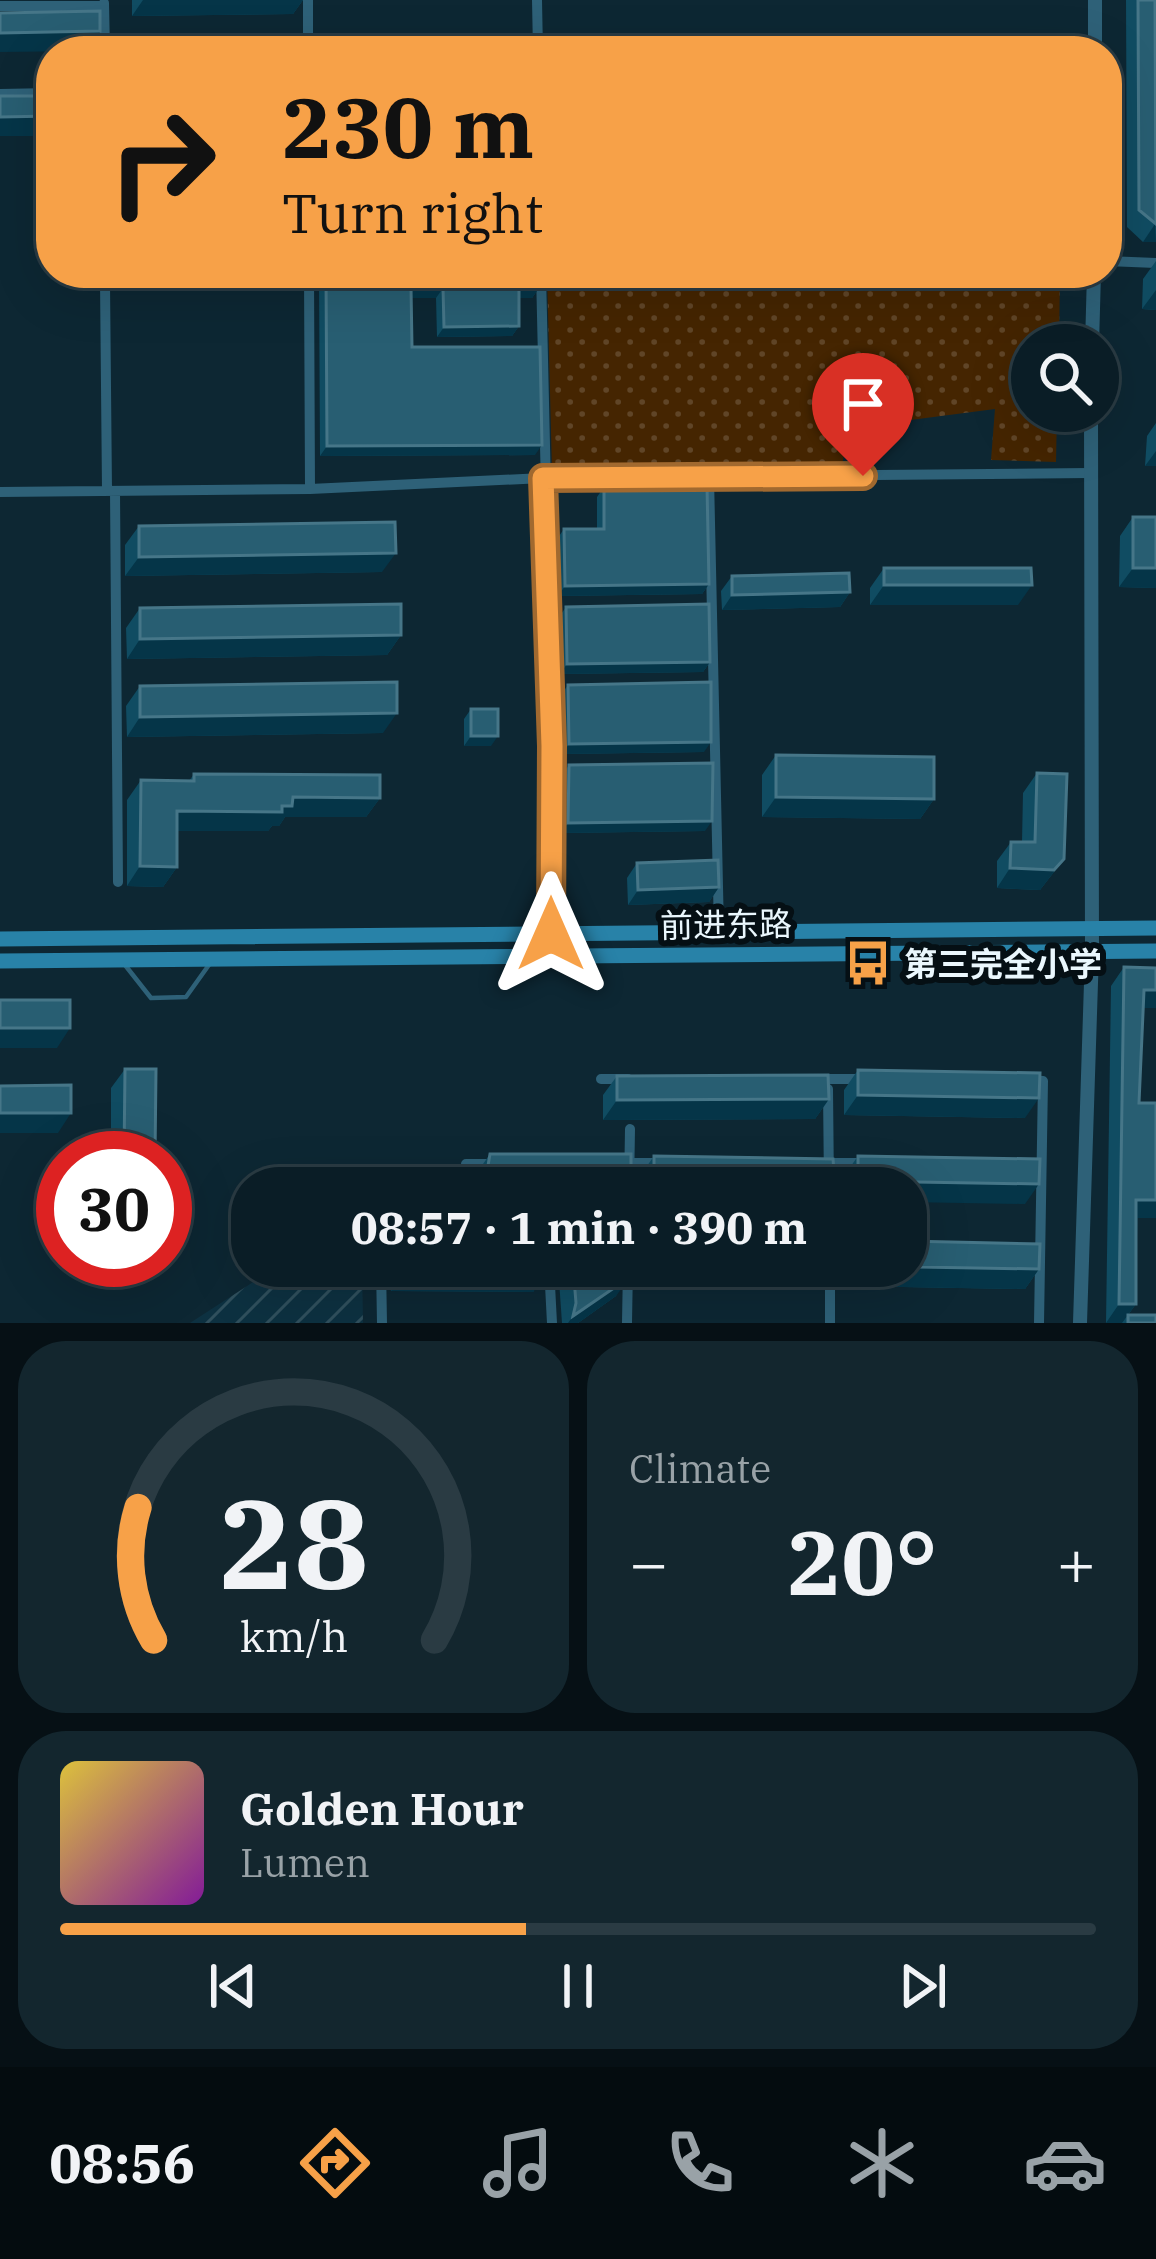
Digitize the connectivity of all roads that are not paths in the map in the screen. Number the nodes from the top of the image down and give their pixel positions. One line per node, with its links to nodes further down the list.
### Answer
1 (308, 0): 7 (street)
2 (537, 0): 8 (street)
3 (1095, 0): 9 (street)
4 (104, 3): 5 (street); 6 (street)
5 (0, 6)
6 (105, 36)
7 (308, 36)
8 (538, 36)
9 (1095, 36)
10 (36, 93): 11 (street)
11 (0, 94)
12 (1122, 262): 13 (street)
13 (1156, 263)
14 (104, 288): 24 (street)
15 (309, 288): 23 (street)
16 (541, 288): 21 (street)
17 (1094, 288): 18 (street)
18 (1093, 324)
19 (1091, 432): 20 (street)
20 (1090, 473): 22 (street); 28 (street)
21 (543, 478): 22 (street); 23 (street); 30 (street)
22 (709, 478): 29 (street)
23 (310, 489): 24 (street)
24 (111, 491): 25 (street); 26 (street)
25 (0, 492)
26 (118, 881)
27 (1156, 928): 28 (main road, 前进东路)
28 (1090, 929): 29 (main road, 前进东路); 33 (street)
29 (719, 932): 30 (main road, 前进东路)
30 (551, 934): 31 (main road, 前进东路)
31 (0, 939)
32 (1156, 951): 33 (main road, 前进东路)
33 (1092, 952): 34 (main road, 前进东路); 67 (street)
34 (213, 960): 36 (main road, 前进东路); 36 (lane)
35 (0, 961): 36 (main road, 前进东路)
36 (121, 961)
37 (601, 1078): 38 (street)
38 (646, 1078)
39 (805, 1078): 40 (street)
40 (828, 1078): 41 (street); 48 (street)
41 (876, 1079)
42 (1019, 1080): 51 (street)
43 (630, 1129): 45 (street)
44 (606, 1163): 45 (street)
45 (629, 1163): 46 (street); 54 (street)
46 (674, 1163)
47 (806, 1163): 48 (street)
48 (829, 1163): 49 (street); 55 (street)
49 (876, 1163)
50 (1018, 1163): 51 (street)
51 (1042, 1163): 57 (street)
52 (513, 1164): 53 (street)
53 (466, 1167)
54 (629, 1167)
55 (829, 1167)
56 (1018, 1250): 57 (street)
57 (1040, 1250): 66 (street)
58 (381, 1287): 62 (street)
59 (550, 1287): 63 (street)
60 (628, 1287): 64 (street)
61 (830, 1287): 65 (street)
62 (382, 1323)
63 (552, 1323)
64 (627, 1323)
65 (830, 1323)
66 (1039, 1323)
67 (1080, 1323)

